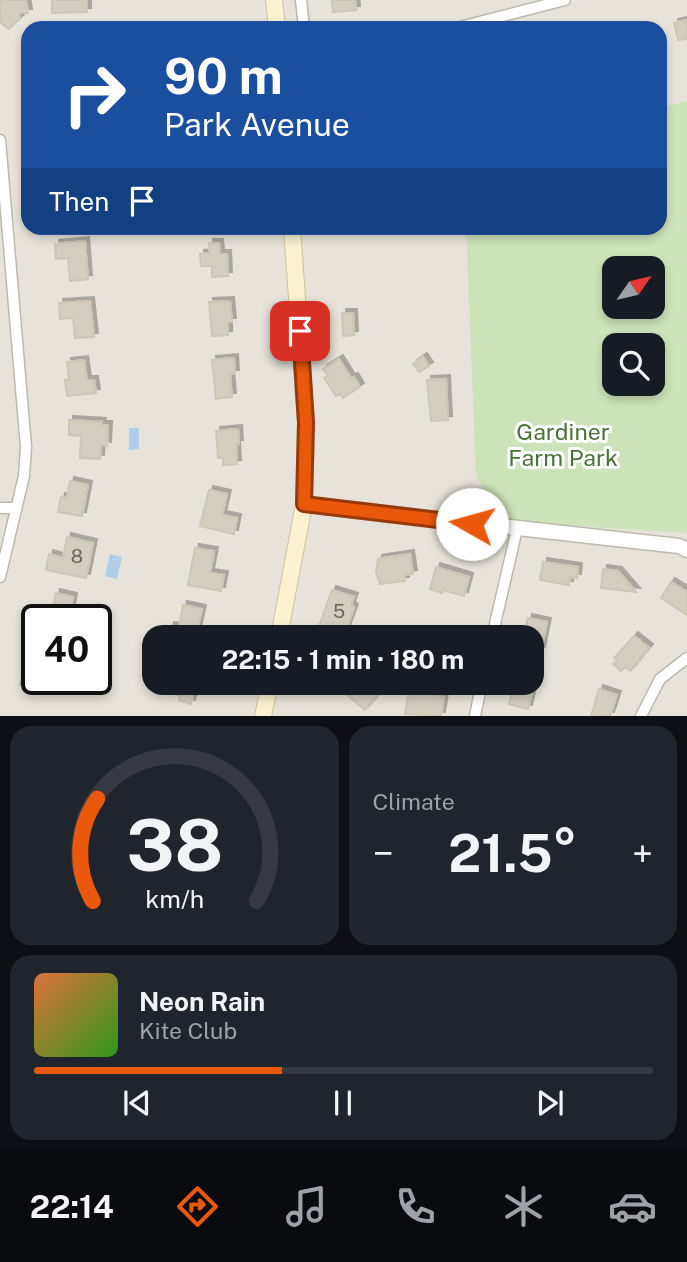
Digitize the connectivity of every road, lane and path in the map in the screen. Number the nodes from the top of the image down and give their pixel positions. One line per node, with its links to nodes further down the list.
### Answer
1 (274, 0): 4 (main road)
2 (301, 0): 5 (street)
3 (565, 0): 6 (street)
4 (276, 21)
5 (303, 21)
6 (483, 21)
7 (0, 140): 9 (street)
8 (293, 235): 10 (main road)
9 (5, 248): 12 (street)
10 (304, 504): 13 (street); 16 (main road)
11 (0, 508): 12 (street)
12 (15, 508): 15 (street)
13 (517, 529): 14 (street); 17 (street)
14 (687, 550)
15 (0, 577)
16 (281, 625)
17 (495, 625)
18 (687, 658): 23 (street)
19 (267, 695): 21 (main road)
20 (479, 695): 22 (street)
21 (263, 716)
22 (475, 716)
23 (641, 716)

